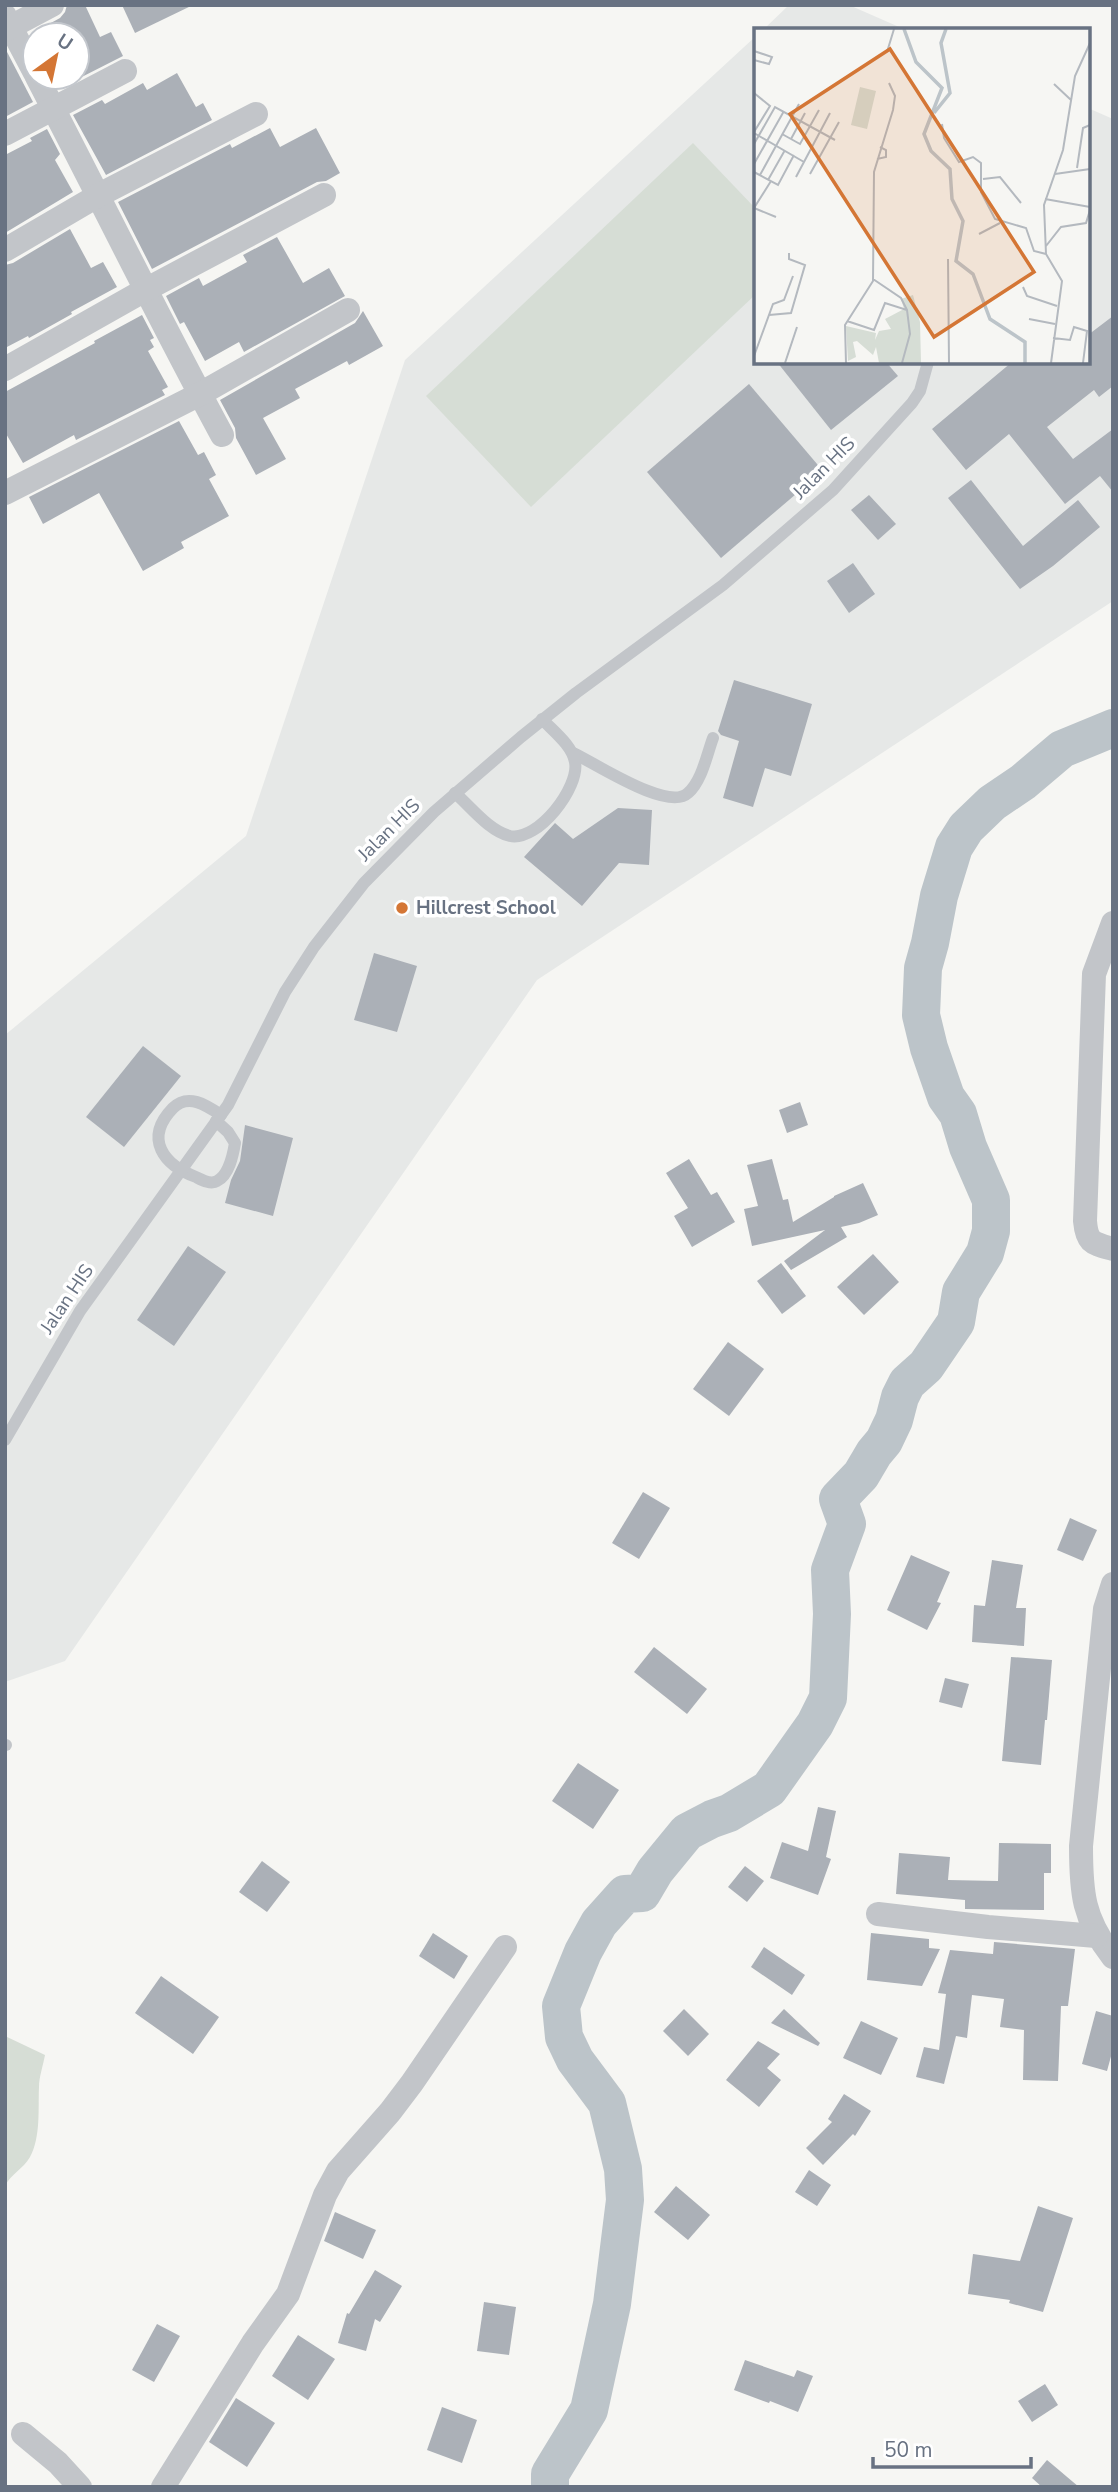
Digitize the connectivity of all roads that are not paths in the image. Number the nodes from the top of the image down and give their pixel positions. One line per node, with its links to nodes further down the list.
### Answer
1 (52, 5): 2 (street)
2 (7, 24): 3 (street)
3 (21, 49)
4 (124, 71): 6 (street)
5 (45, 91): 6 (street)
6 (54, 108): 8 (street); 9 (street)
7 (256, 114): 9 (street)
8 (5, 134)
9 (99, 195): 11 (street); 12 (street)
10 (324, 195): 12 (street)
11 (5, 250)
12 (145, 290): 15 (street); 16 (street)
13 (348, 310): 16 (street)
14 (927, 364): 19 (lane, Jalan HIS)
15 (5, 369)
16 (200, 394): 17 (street); 18 (street)
17 (222, 435)
18 (5, 493)
19 (542, 719): 21 (lane); 22 (lane, Jalan HIS)
20 (713, 737): 21 (lane)
21 (573, 753): 22 (lane)
22 (455, 793): 24 (lane, Jalan HIS)
23 (1113, 923): 26 (street)
24 (218, 1118): 25 (lane, Jalan HIS); 25 (lane); 25 (lane)
25 (180, 1171): 27 (lane, Jalan HIS)
26 (1113, 1248)
27 (5, 1440)
28 (1113, 1584): 30 (street)
29 (878, 1914): 30 (street)
30 (1096, 1936): 32 (street)
31 (505, 1947): 35 (street)
32 (1113, 1957)
33 (23, 2434): 34 (street)
34 (80, 2487)
35 (163, 2487)

